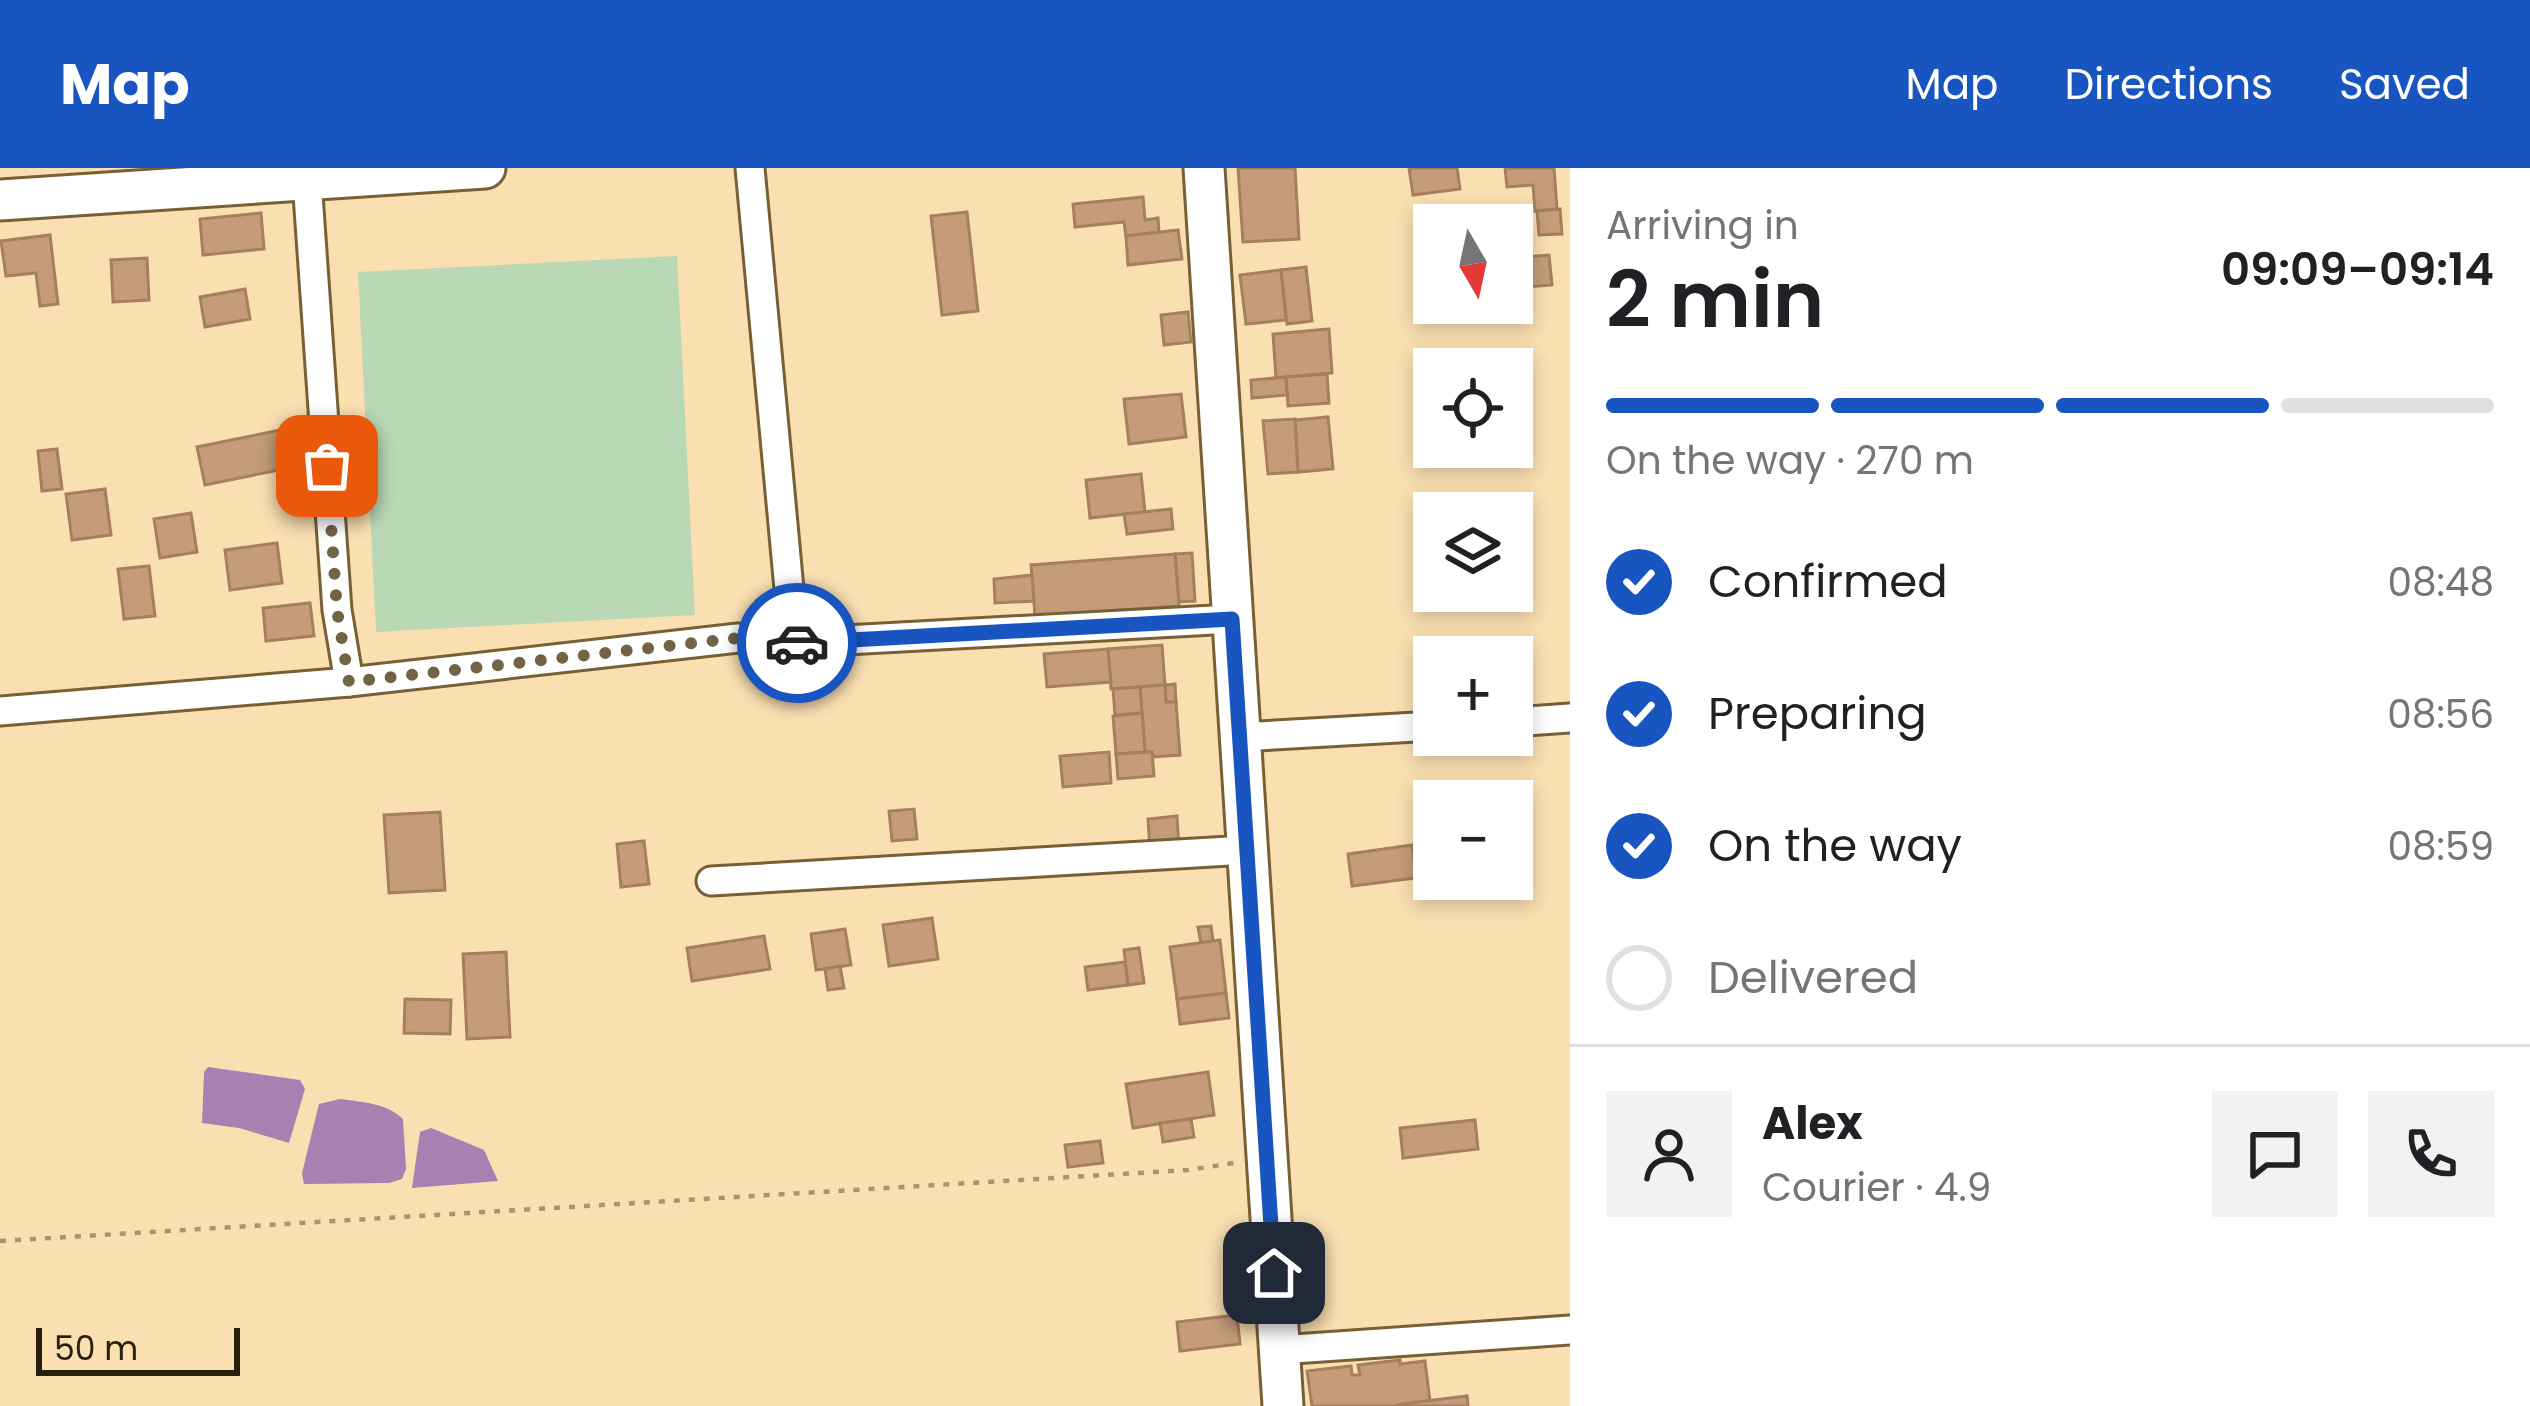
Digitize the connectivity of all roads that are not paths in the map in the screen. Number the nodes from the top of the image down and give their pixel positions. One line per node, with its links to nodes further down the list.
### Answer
1 (485, 168): 5 (main road)
2 (750, 168): 8 (street)
3 (1204, 168): 7 (main road)
4 (244, 176): 5 (main road); 6 (main road)
5 (307, 180): 9 (street)
6 (0, 200)
7 (1232, 619): 8 (street); 14 (main road)
8 (794, 643): 9 (street)
9 (349, 682): 10 (street)
10 (0, 711)
11 (1570, 718): 12 (street)
12 (1533, 721)
13 (1413, 727): 14 (street)
14 (1240, 737): 15 (main road)
15 (1247, 850): 16 (street); 18 (main road)
16 (711, 881)
17 (1570, 1330): 18 (street)
18 (1279, 1350): 19 (main road)
19 (1282, 1406)

